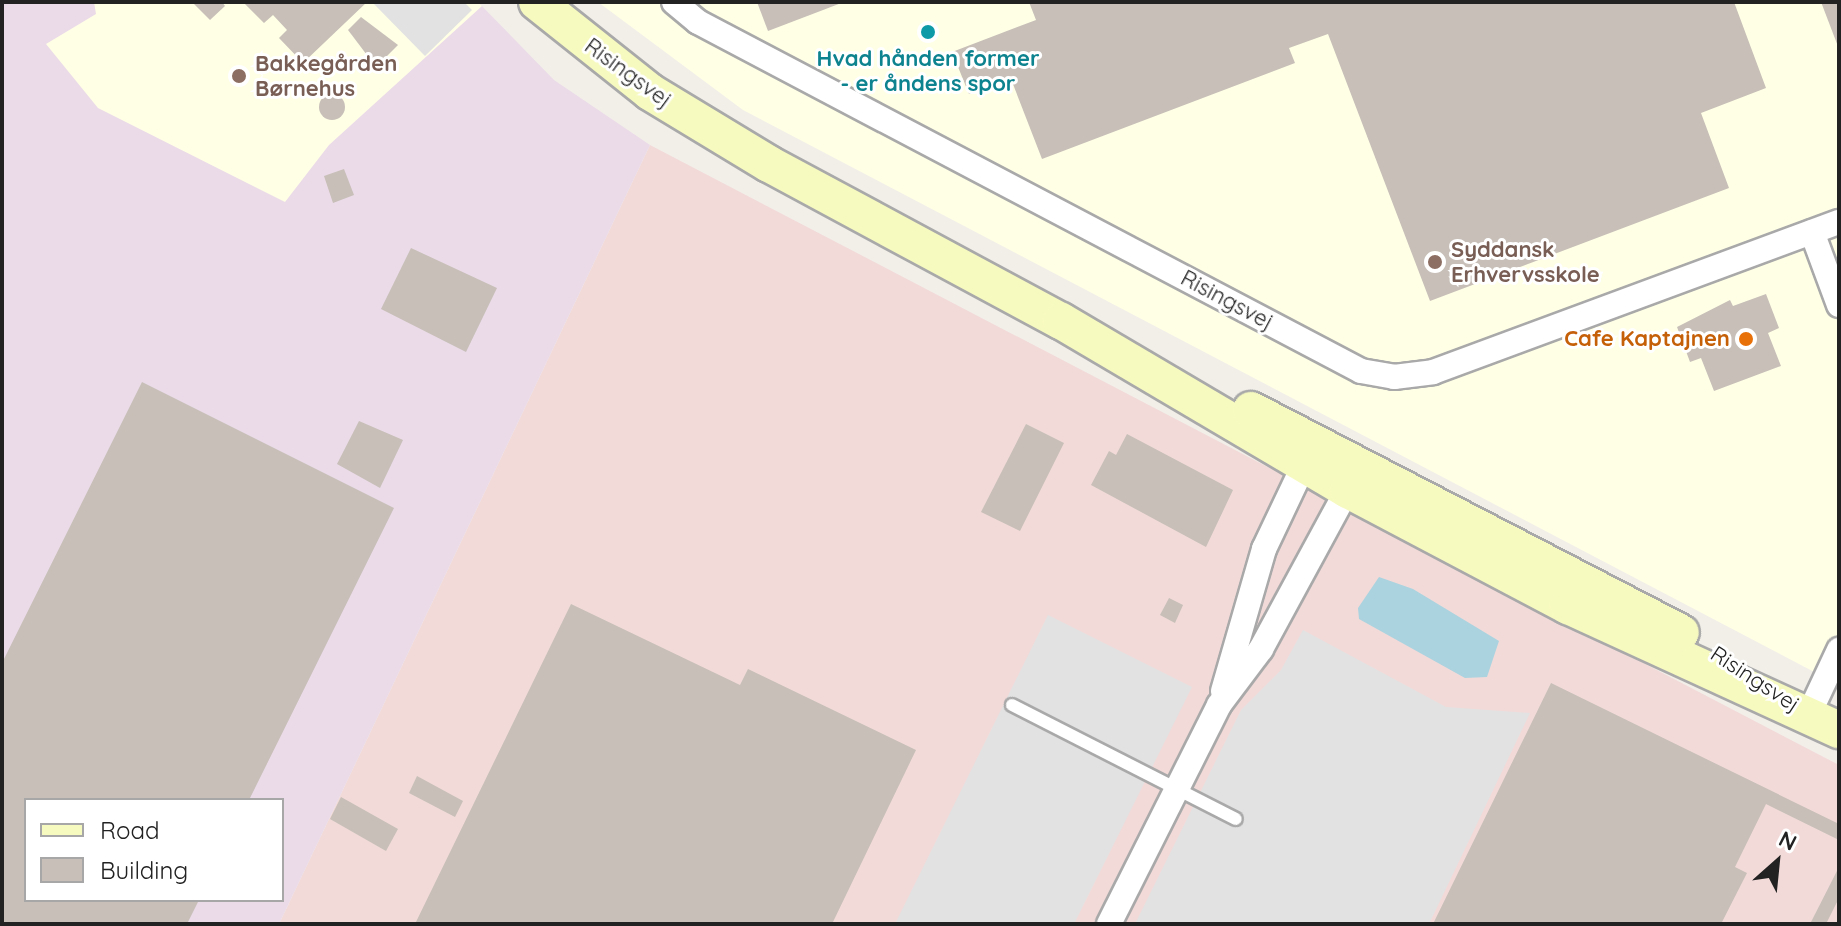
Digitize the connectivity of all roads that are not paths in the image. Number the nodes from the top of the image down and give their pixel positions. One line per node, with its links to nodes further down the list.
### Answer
1 (537, 2): 6 (street, Risingsvej)
2 (674, 2): 4 (street, Risingsvej)
3 (1839, 222): 4 (street, Risingsvej)
4 (1812, 232): 5 (street)
5 (1839, 305)
6 (1310, 452): 7 (street, Risingsvej); 10 (street)
7 (1354, 476): 10 (street); 11 (street, Risingsvej)
8 (1839, 650): 11 (street, Risingsvej)
9 (1012, 705): 12 (lane)
10 (1219, 705): 12 (street)
11 (1824, 722)
12 (1176, 790): 13 (lane); 14 (street)
13 (1236, 819)
14 (1109, 924)

